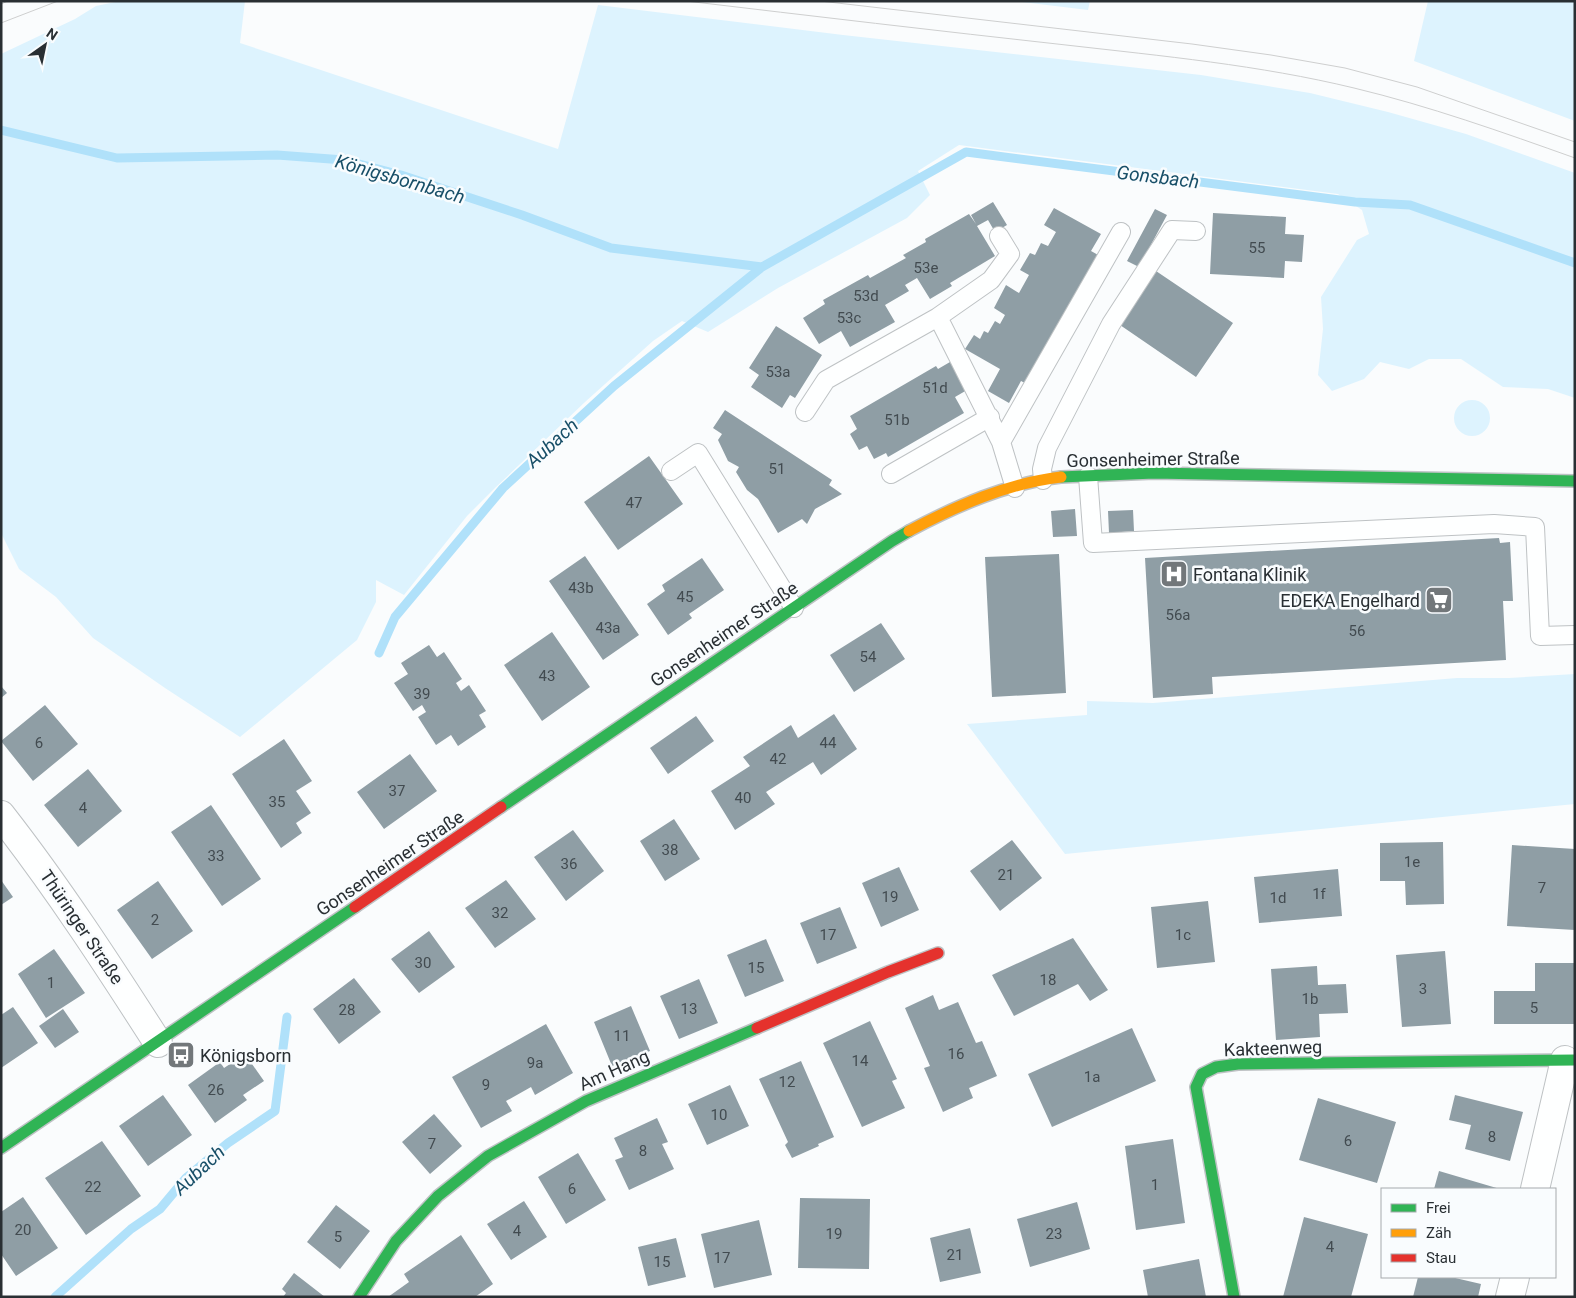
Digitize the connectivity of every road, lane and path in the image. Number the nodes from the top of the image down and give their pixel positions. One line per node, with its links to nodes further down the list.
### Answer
1 (1196, 231): 11 (lane)
2 (1121, 232): 7 (lane)
3 (999, 236): 4 (lane)
4 (938, 317): 5 (lane); 6 (lane)
5 (805, 412)
6 (990, 417): 7 (lane); 9 (lane)
7 (1001, 442): 13 (lane)
8 (671, 471): 14 (lane)
9 (891, 474)
10 (1088, 476): 11 (main road, Gonsenheimer Straße); 12 (main road, Gonsenheimer Straße); 15 (lane)
11 (1043, 480): 13 (main road, Gonsenheimer Straße)
12 (1575, 481)
13 (1015, 488): 14 (main road, Gonsenheimer Straße)
14 (794, 608): 18 (main road, Gonsenheimer Straße)
15 (1575, 635)
16 (1, 815): 18 (street, Thüringer Straße)
17 (938, 953): 23 (main road, Am Hang)
18 (158, 1043): 20 (main road, Gonsenheimer Straße)
19 (1570, 1060): 21 (street); 24 (main road, Kakteenweg)
20 (1, 1148)
21 (1535, 1188)
22 (1515, 1278): 25 (street)
23 (359, 1297)
24 (1234, 1297)
25 (1510, 1297)

